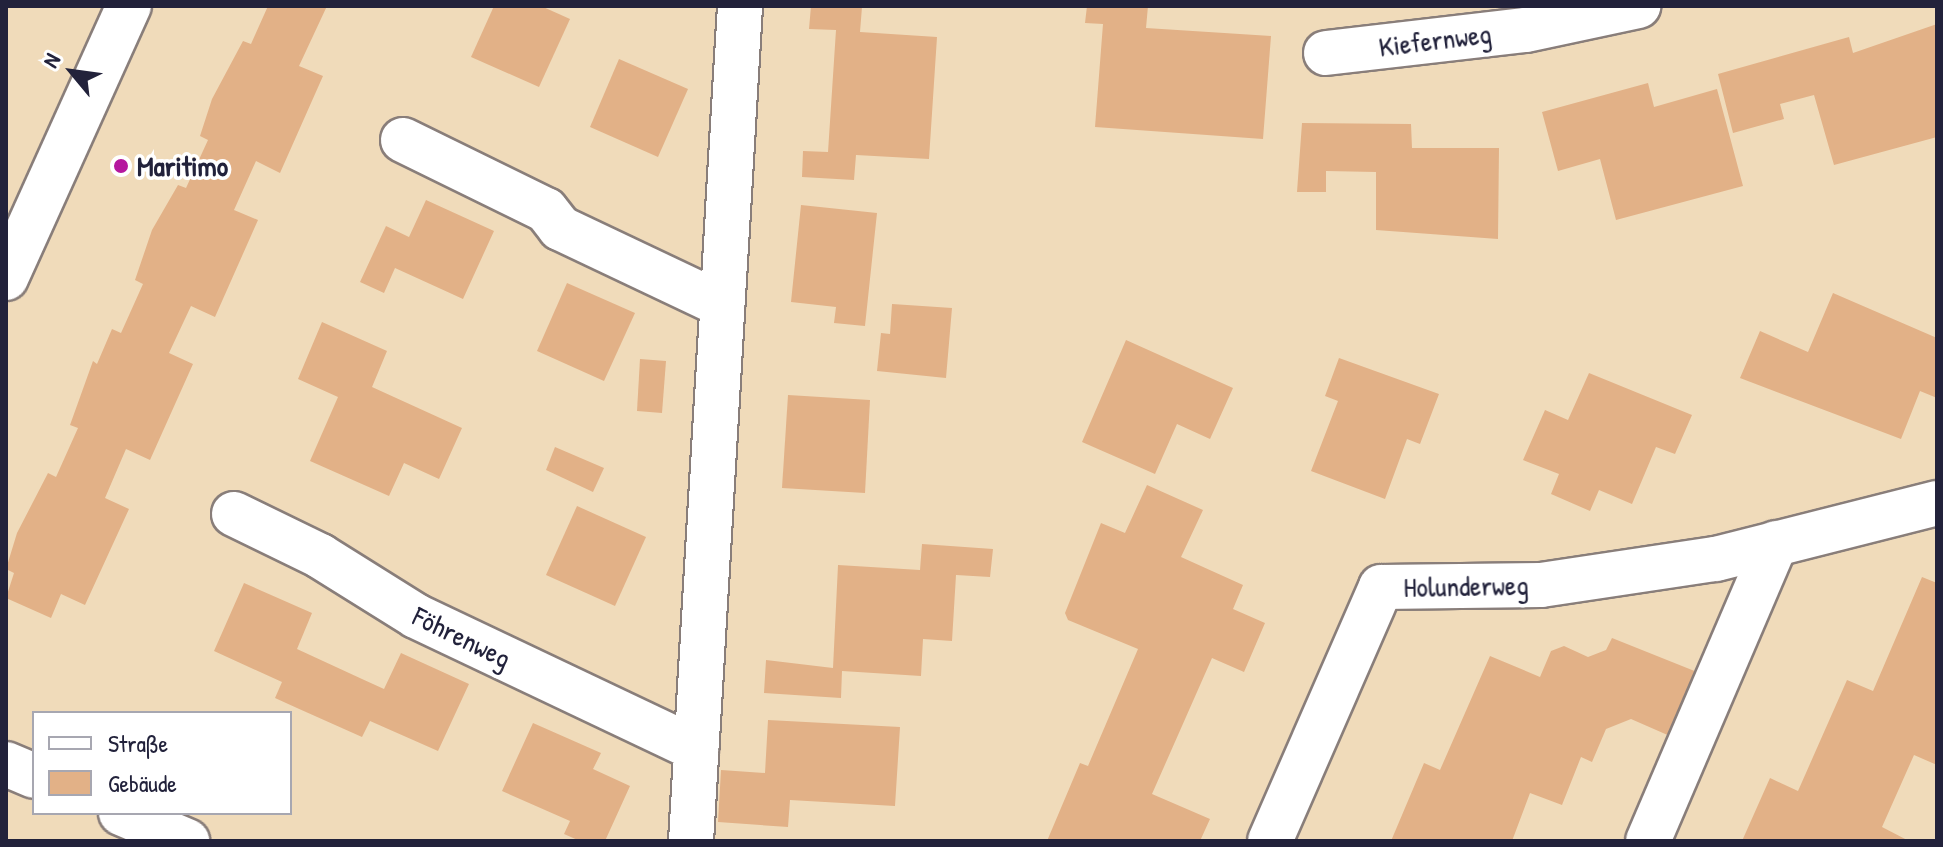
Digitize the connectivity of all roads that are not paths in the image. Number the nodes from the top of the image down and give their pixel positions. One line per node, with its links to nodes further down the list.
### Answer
1 (129, 6): 6 (street)
2 (740, 6): 7 (street)
3 (1638, 6): 4 (street, Kiefernweg)
4 (1326, 53)
5 (403, 140): 7 (street)
6 (6, 278)
7 (722, 305): 11 (street)
8 (1937, 503): 10 (street, Holunderweg)
9 (234, 514): 11 (street, Föhrenweg)
10 (1776, 543): 17 (street, Holunderweg); 18 (street)
11 (696, 749): 16 (street)
12 (6, 764): 13 (street)
13 (32, 775)
14 (126, 815): 15 (street)
15 (187, 841)
16 (691, 841)
17 (1270, 841)
18 (1648, 841)

